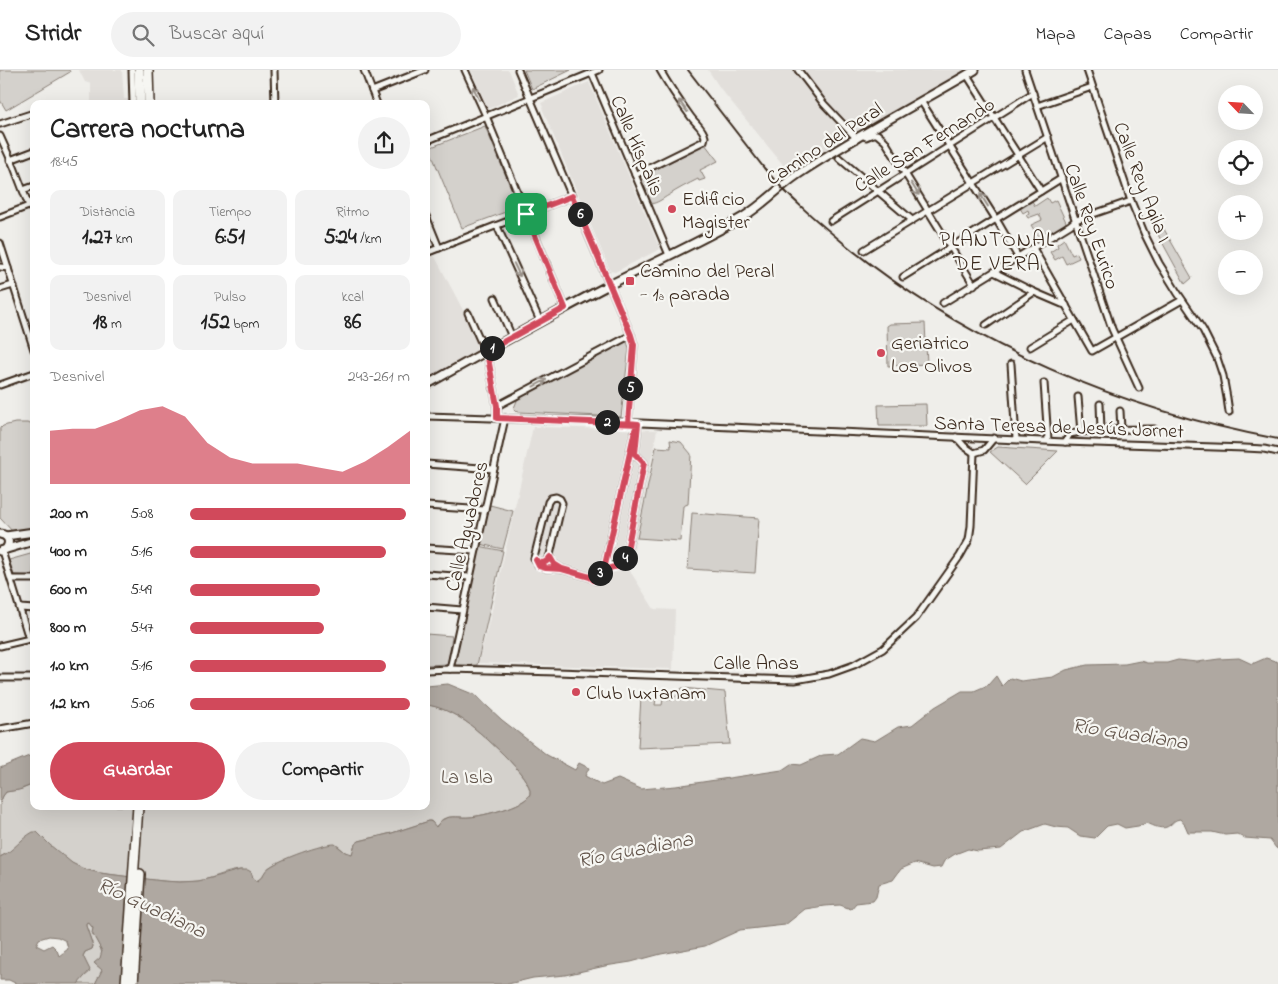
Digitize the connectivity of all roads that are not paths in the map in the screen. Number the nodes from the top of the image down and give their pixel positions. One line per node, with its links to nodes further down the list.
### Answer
1 (132, 70): 21 (street)
2 (139, 70): 22 (highway)
3 (148, 70): 23 (highway)
4 (274, 70): 24 (street)
5 (364, 70): 18 (street)
6 (425, 70): 18 (street)
7 (465, 70): 29 (street, one-way to 7)
8 (518, 70): 20 (street)
9 (599, 70): 15 (street)
10 (660, 70): 42 (street, one-way to 10)
11 (798, 70): 33 (street)
12 (976, 70): 16 (street, Camino del Peral)
13 (1025, 70): 19 (street, Calle Rey Eurico)
14 (1087, 70): 17 (street, Calle Rey Agila I)
15 (592, 73): 20 (street); 42 (street, Calle Híspalis)
16 (967, 75): 26 (street, Camino del Peral); 30 (street)
17 (1092, 87): 27 (street); 50 (street, Calle Rey Agila I)
18 (372, 91): 25 (street)
19 (1033, 93): 27 (street, Calle Rey Eurico); 30 (street, Calle San Fernando)
20 (530, 98): 29 (street); 49 (street)
21 (133, 100)
22 (140, 100)
23 (149, 100)
24 (275, 100)
25 (375, 100)
26 (921, 101): 33 (street, Camino del Peral); 36 (street)
27 (1037, 106): 34 (street, Calle Rey Eurico)
28 (30, 114): 31 (street)
29 (486, 116): 35 (street); 54 (street)
30 (994, 118): 36 (street, Calle San Fernando); 38 (street)
31 (0, 124)
32 (0, 136): 40 (street)
33 (859, 137): 41 (street); 68 (street, Camino del Peral)
34 (1048, 137): 38 (street); 43 (street, Calle Rey Eurico)
35 (430, 139)
36 (950, 146): 41 (street, Calle San Fernando); 44 (street)
37 (30, 152): 40 (street)
38 (1018, 155): 44 (street); 48 (street)
39 (839, 158): 47 (street)
40 (10, 160): 46 (street)
41 (905, 174): 47 (street, Calle San Fernando); 53 (street, one-way to 53)
42 (635, 176): 68 (street, Calle Híspalis)
43 (1062, 178): 48 (street); 59 (street, Calle Rey Eurico)
44 (973, 183): 53 (street); 56 (street, one-way to 44)
45 (30, 187): 46 (street)
46 (23, 190): 51 (street)
47 (878, 191): 57 (street, Calle San Fernando); 58 (street)
48 (1041, 191): 56 (street)
49 (572, 196): 54 (street); 75 (street)
50 (1131, 201): 59 (street); 80 (street, Calle Rey Agila I)
51 (30, 203)
52 (30, 205): 55 (street)
53 (928, 210): 58 (street); 63 (street)
54 (526, 214): 61 (street); 83 (street)
55 (0, 217)
56 (996, 219): 63 (street); 69 (street)
57 (831, 220)
58 (912, 220): 66 (street)
59 (1076, 220): 65 (street); 91 (street, Calle Rey Eurico)
60 (430, 226): 64 (street)
61 (497, 226): 64 (street); 86 (street, one-way to 86)
62 (0, 243): 71 (street)
63 (951, 246): 73 (street); 76 (street)
64 (439, 248): 67 (street)
65 (1033, 248): 69 (street); 82 (street)
66 (864, 250)
67 (430, 251)
68 (669, 255): 75 (street, Camino del Peral)
69 (1018, 257): 72 (street)
70 (0, 267): 71 (street)
71 (8, 268): 74 (street)
72 (994, 272): 76 (street); 78 (street)
73 (903, 277)
74 (13, 284): 77 (street); 89 (street)
75 (610, 285): 83 (street, Camino del Peral); 88 (street)
76 (974, 285): 81 (street)
77 (0, 289)
78 (1034, 292): 82 (street); 87 (street)
79 (495, 298): 90 (street)
80 (1182, 300): 91 (street); 104 (street, Calle Rey Agila I)
81 (943, 303)
82 (1066, 305): 85 (street)
83 (565, 308): 86 (street, Camino del Peral)
84 (468, 313): 93 (street)
85 (1074, 320): 91 (street); 92 (street)
86 (540, 321): 90 (street, Camino del Peral)
87 (986, 325)
88 (631, 335): 102 (street, one-way to 88); 108 (street)
89 (30, 337)
90 (512, 337): 93 (street, Camino del Peral)
91 (1116, 338): 99 (street, Calle Rey Eurico)
92 (1030, 347)
93 (485, 352): 96 (street, Camino del Peral); 102 (street)
94 (1012, 364): 116 (street)
95 (30, 374): 98 (street)
96 (430, 383)
97 (1044, 383): 117 (street)
98 (0, 385)
99 (1139, 388)
100 (1078, 397): 113 (street)
101 (1100, 404): 112 (street)
102 (497, 406): 106 (street)
103 (1120, 411): 110 (street)
104 (1229, 412)
105 (430, 416): 106 (street, Santa Teresa de Jesús Jornet)
106 (497, 418): 107 (street, Santa Teresa de Jesús Jornet)
107 (505, 418): 108 (street, Santa Teresa de Jesús Jornet); 124 (street, Calle Aguadores)
108 (628, 423): 109 (street, Santa Teresa de Jesús Jornet)
109 (638, 424): 114 (street, Santa Teresa de Jesús Jornet); 121 (street); 122 (street)
110 (1121, 429): 111 (street); 112 (street)
111 (1154, 429)
112 (1101, 430): 113 (street)
113 (1081, 432): 118 (street)
114 (956, 437): 115 (street, Santa Teresa de Jesús Jornet); 120 (street)
115 (994, 438): 116 (street, Santa Teresa de Jesús Jornet); 120 (street)
116 (1016, 439): 117 (street, Santa Teresa de Jesús Jornet)
117 (1048, 440): 118 (street, Santa Teresa de Jesús Jornet)
118 (1065, 442): 119 (street, Santa Teresa de Jesús Jornet)
119 (1278, 452)
120 (974, 453): 150 (street, Calle Anas)
121 (638, 457): 122 (street); 136 (street)
122 (629, 459): 135 (street)
123 (430, 464): 124 (street)
124 (494, 469): 126 (street, Calle Aguadores)
125 (430, 506): 126 (street)
126 (485, 510): 132 (street, Calle Aguadores)
127 (30, 532): 128 (street)
128 (3, 535): 131 (street)
129 (30, 542): 131 (street)
130 (430, 548): 132 (street)
131 (3, 550): 141 (street)
132 (475, 552): 139 (street, Calle Aguadores)
133 (550, 557): 134 (street); 134 (street); 137 (street)
134 (536, 560): 137 (street)
135 (605, 565): 136 (street); 140 (street)
136 (612, 566): 140 (street)
137 (562, 569): 140 (street)
138 (430, 574): 139 (street)
139 (469, 577): 146 (street, Calle Aguadores)
140 (590, 577)
141 (11, 579): 142 (street); 144 (street)
142 (30, 579)
143 (430, 607): 146 (street)
144 (20, 608): 145 (street); 147 (street)
145 (30, 609)
146 (462, 610): 150 (street, Calle Aguadores)
147 (30, 633)
148 (30, 638): 149 (street)
149 (0, 646)
150 (450, 669): 151 (street, Calle Anas)
151 (430, 670)
152 (0, 678): 153 (street)
153 (30, 678)
154 (30, 724): 155 (street)
155 (0, 729)
156 (138, 810): 158 (highway)
157 (144, 810): 159 (highway)
158 (126, 984)
159 (133, 984)

